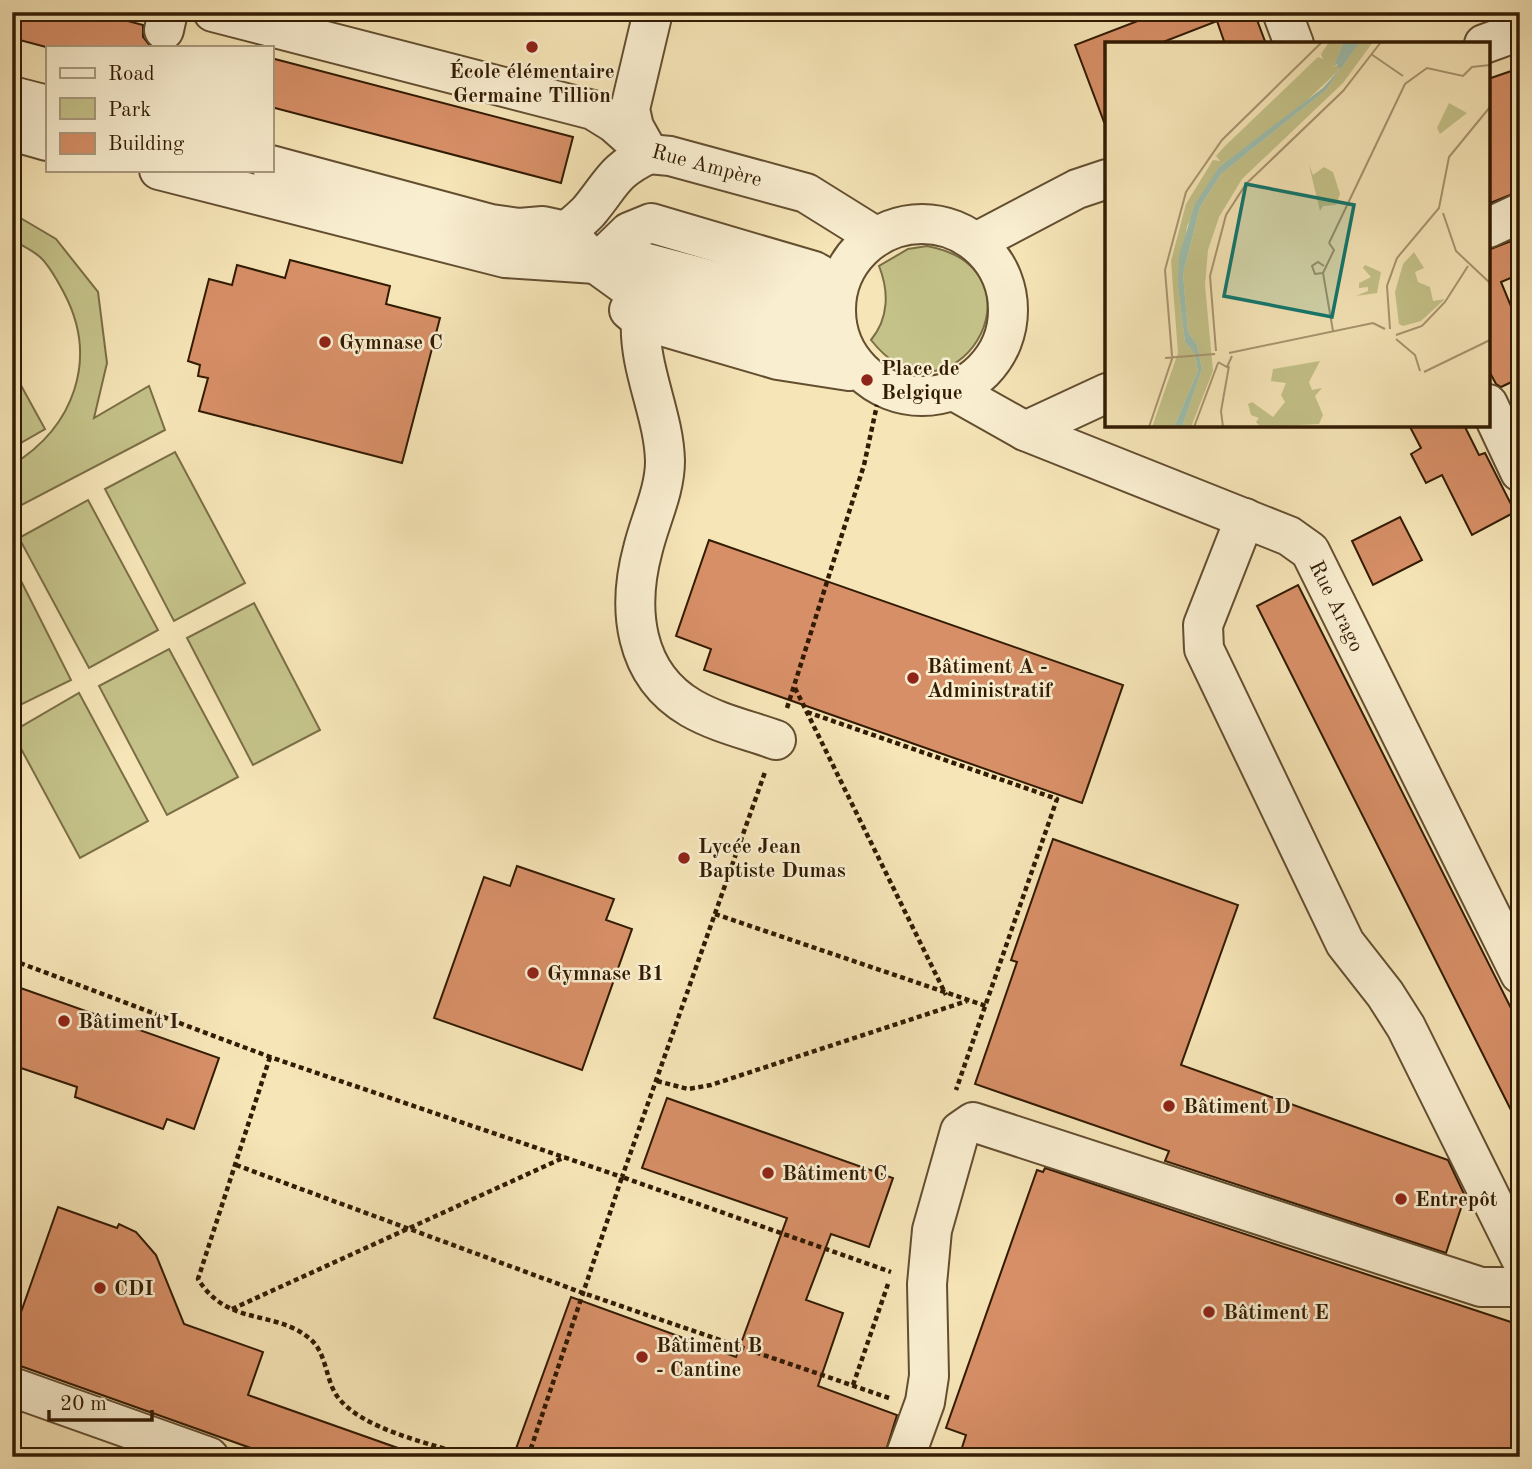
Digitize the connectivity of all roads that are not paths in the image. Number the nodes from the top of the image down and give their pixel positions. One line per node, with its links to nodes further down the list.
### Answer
1 (213, 12): 11 (street, Rue Ampère)
2 (653, 12): 11 (street)
3 (1282, 12): 5 (street)
4 (1520, 31): 6 (street)
5 (1293, 42)
6 (1490, 42)
7 (12, 96): 8 (street)
8 (46, 105)
9 (12, 131): 10 (street)
10 (46, 141)
11 (649, 154): 17 (street); 18 (street, Rue Ampère)
12 (273, 166): 17 (street)
13 (167, 172): 20 (street)
14 (1105, 180): 19 (street)
15 (1520, 213): 16 (street)
16 (1490, 227)
17 (566, 231): 20 (street); 21 (street)
18 (875, 236): 19 (street); 23 (street)
19 (976, 242): 24 (street)
20 (505, 258): 21 (street)
21 (596, 264): 22 (street); 23 (street); 23 (street)
22 (641, 320): 23 (street); 30 (street)
23 (852, 347): 24 (street)
24 (954, 391): 27 (street, Rue Arago)
25 (1105, 394): 27 (street)
26 (1490, 408): 28 (street)
27 (1025, 431): 29 (street, Rue Arago)
28 (1520, 472)
29 (1245, 518): 31 (street, Rue Arago); 32 (street)
30 (776, 740)
31 (1520, 974)
32 (1520, 1257)
33 (1520, 1287): 36 (street)
34 (12, 1387): 35 (street)
35 (209, 1457)
36 (905, 1457)

